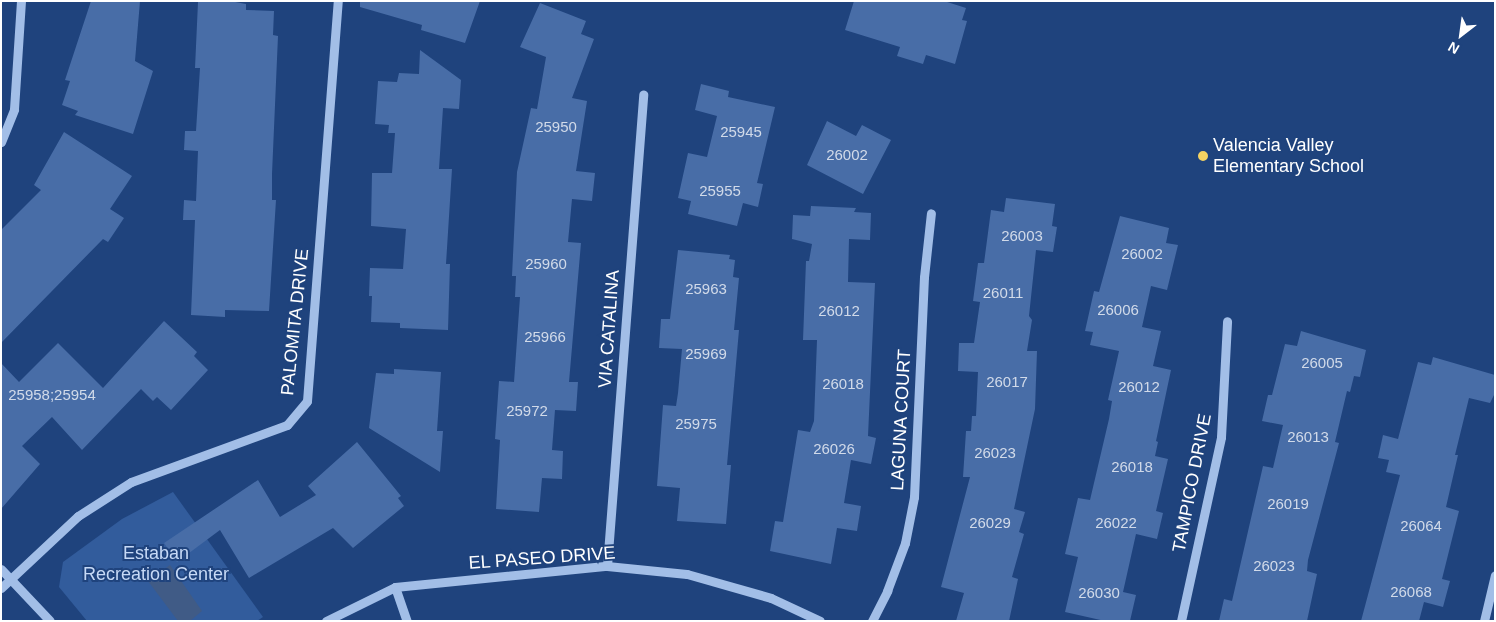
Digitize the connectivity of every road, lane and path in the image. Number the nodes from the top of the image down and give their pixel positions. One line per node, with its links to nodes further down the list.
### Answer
1 (22, 1): 4 (street)
2 (338, 1): 10 (street, PALOMITA DRIVE)
3 (643, 94): 7 (street, VIA CATALINA)
4 (1, 142)
5 (931, 213): 17 (street, LAGUNA COURT)
6 (1227, 321): 18 (street, TAMPICO DRIVE)
7 (607, 566): 11 (street, EL PASEO DRIVE); 16 (street, EL PASEO DRIVE)
8 (1, 569): 10 (street)
9 (1495, 574): 19 (street)
10 (11, 579): 12 (street, PALOMITA DRIVE); 13 (street)
11 (395, 587): 14 (street, EL PASEO DRIVE); 15 (street)
12 (1, 588)
13 (50, 621)
14 (326, 621)
15 (407, 621)
16 (820, 621)
17 (872, 621)
18 (1181, 621)
19 (1484, 621)

